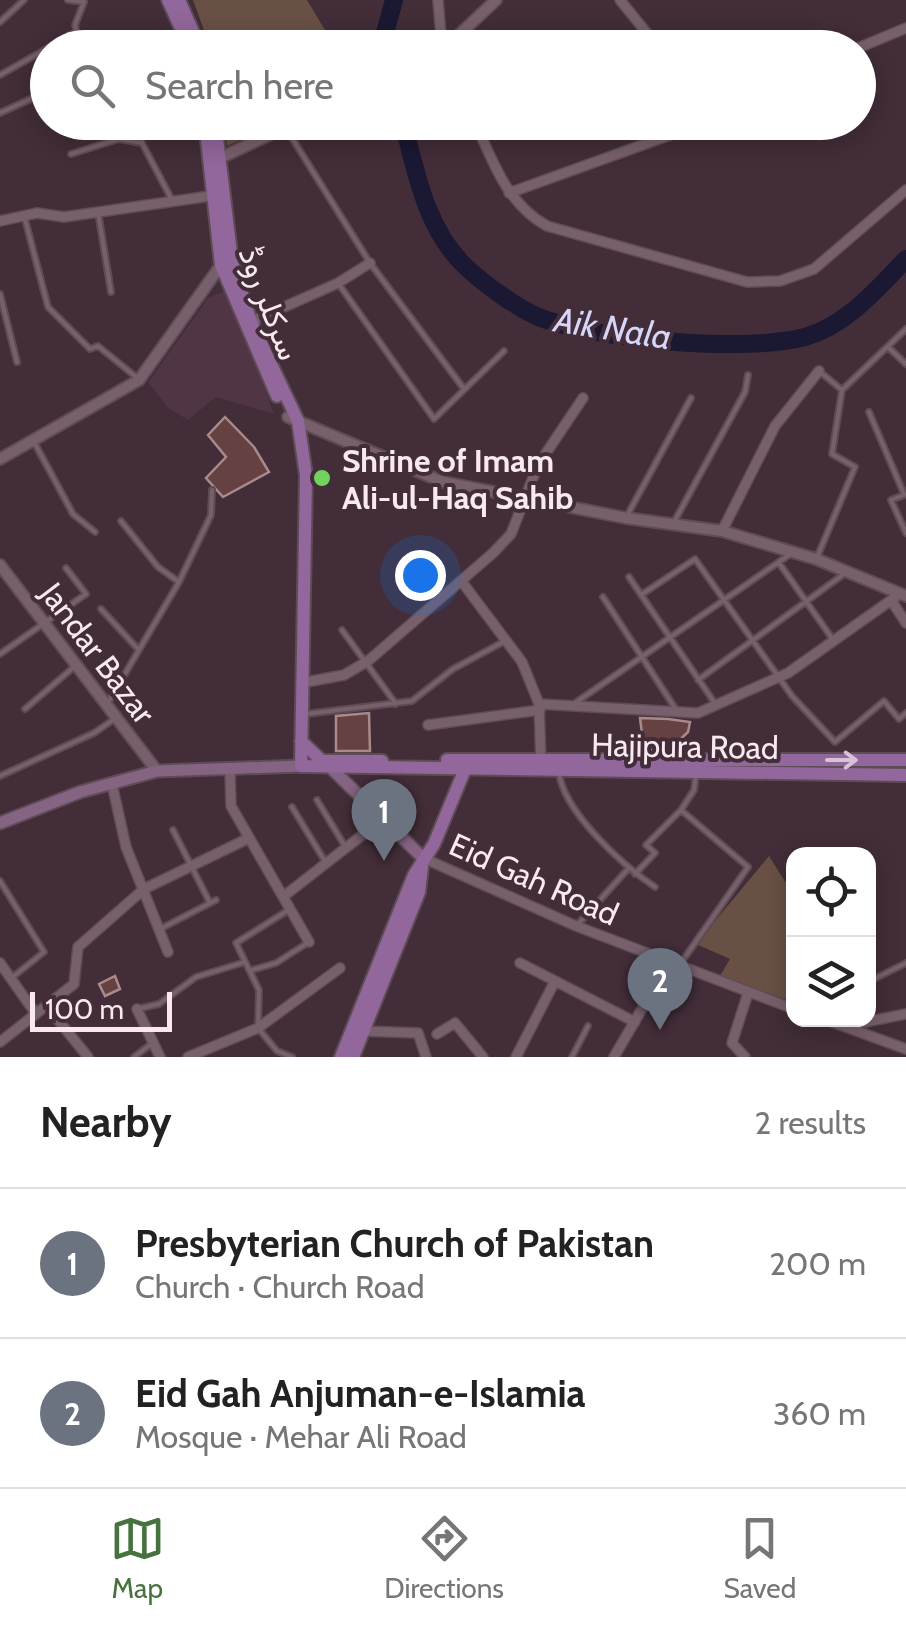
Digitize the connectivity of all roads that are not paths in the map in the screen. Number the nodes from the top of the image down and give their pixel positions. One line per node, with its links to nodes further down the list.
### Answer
1 (24, 0): 9 (lane)
2 (68, 0): 8 (lane)
3 (168, 0): 12 (main road)
4 (180, 0): 13 (main road)
5 (438, 0): 14 (street)
6 (496, 0): 15 (street)
7 (620, 0): 16 (street)
8 (86, 1): 11 (lane)
9 (0, 22)
10 (906, 28): 17 (street)
11 (77, 30)
12 (182, 30)
13 (192, 30)
14 (441, 30)
15 (463, 30)
16 (645, 30)
17 (876, 40)
18 (30, 58): 19 (lane)
19 (0, 75)
20 (30, 100): 21 (lane)
21 (0, 114)
22 (113, 140): 32 (lane)
23 (128, 140): 31 (lane)
24 (141, 140): 31 (lane)
25 (209, 140): 33 (main road, سرکلر روڈ)
26 (215, 140): 33 (main road, سرکلر روڈ)
27 (260, 140): 33 (street)
28 (300, 140): 41 (lane)
29 (484, 140): 35 (street)
30 (657, 140): 35 (street)
31 (142, 143): 37 (lane)
32 (70, 154)
33 (214, 160): 36 (main road, سرکلر روڈ); 47 (main road, سرکلر روڈ)
34 (906, 190): 35 (street)
35 (509, 193)
36 (210, 196): 37 (street); 42 (main road, سرکلر روڈ)
37 (174, 202): 38 (street)
38 (98, 212): 39 (street); 44 (lane)
39 (25, 219): 40 (street); 55 (lane)
40 (0, 221)
41 (370, 263): 43 (street); 56 (lane)
42 (220, 265): 47 (main road, سرکلر روڈ); 55 (street)
43 (338, 284): 47 (street); 56 (lane)
44 (111, 292)
45 (0, 294): 46 (lane)
46 (2, 311): 51 (lane)
47 (247, 323): 61 (main road, سرکلر روڈ)
48 (906, 329): 49 (lane)
49 (888, 347): 52 (lane); 57 (lane)
50 (504, 351): 56 (lane)
51 (17, 362)
52 (906, 364)
53 (819, 371): 57 (lane); 70 (street)
54 (748, 376): 69 (lane)
55 (139, 380): 62 (street)
56 (464, 389)
57 (842, 390): 74 (lane)
58 (583, 398): 66 (street)
59 (691, 398): 67 (lane)
60 (869, 412): 65 (lane)
61 (293, 418): 66 (street); 102 (main road, سرکلر روڈ)
62 (33, 439): 63 (street); 71 (lane)
63 (0, 460)
64 (212, 490): 80 (lane)
65 (905, 494): 72 (lane)
66 (528, 498): 67 (street); 81 (street)
67 (626, 518): 69 (street)
68 (122, 521): 80 (lane)
69 (672, 526): 70 (street)
70 (722, 531): 73 (street)
71 (95, 532)
72 (906, 534)
73 (792, 553): 74 (street); 75 (lane)
74 (816, 559): 78 (street)
75 (778, 562): 85 (lane); 86 (lane)
76 (0, 565): 89 (street, Jandar Bazar)
77 (66, 568): 89 (lane)
78 (845, 573): 84 (street); 86 (lane)
79 (629, 576): 82 (lane)
80 (179, 582): 95 (lane)
81 (462, 582): 92 (street); 98 (street)
82 (642, 595): 85 (lane); 91 (lane)
83 (603, 597): 97 (lane)
84 (898, 598): 88 (street); 93 (street)
85 (723, 600): 91 (lane); 94 (lane)
86 (806, 601): 93 (lane); 94 (lane)
87 (101, 609): 95 (lane)
88 (906, 624)
89 (46, 625): 96 (lane); 99 (street, Jandar Bazar)
90 (342, 630): 98 (lane)
91 (670, 637): 97 (lane); 101 (lane)
92 (507, 640): 103 (lane); 107 (street)
93 (834, 640): 100 (street)
94 (750, 642): 100 (lane); 101 (lane)
95 (137, 648): 104 (lane)
96 (0, 654)
97 (642, 656): 106 (lane); 109 (lane)
98 (368, 661): 102 (street); 103 (lane)
99 (76, 665): 104 (street, Jandar Bazar); 108 (lane)
100 (779, 677): 105 (street); 110 (lane)
101 (698, 680): 105 (lane)
102 (301, 683): 111 (main road, سرکلر روڈ)
103 (396, 704): 111 (lane)
104 (106, 705): 112 (street, Jandar Bazar)
105 (716, 705): 109 (street)
106 (572, 706): 107 (street); 109 (street)
107 (540, 707): 113 (street); 117 (street)
108 (25, 709)
109 (678, 712)
110 (906, 713)
111 (300, 714): 114 (main road, سرکلر روڈ)
112 (116, 718): 120 (street, Jandar Bazar); 124 (lane)
113 (428, 725)
114 (300, 739): 116 (main road); 118 (main road, سرکلر روڈ)
115 (906, 760): 117 (main road, one-way to 115)
116 (466, 764): 117 (main road, Hajipura Road); 119 (main road); 135 (main road)
117 (541, 765): 122 (main road, Hajipura Road)
118 (301, 766): 119 (main road); 121 (main road)
119 (333, 770): 130 (main road)
120 (157, 771): 121 (main road); 126 (main road)
121 (230, 771): 133 (street)
122 (558, 772): 123 (main road, Hajipura Road); 138 (lane)
123 (696, 774): 125 (main road, Hajipura Road); 129 (lane)
124 (0, 776)
125 (906, 776)
126 (112, 784): 131 (main road); 142 (street)
127 (317, 800): 134 (lane)
128 (292, 807): 136 (lane)
129 (681, 810): 139 (lane); 155 (lane)
130 (383, 819): 134 (street); 135 (main road)
131 (0, 823)
132 (173, 830): 137 (lane)
133 (247, 838): 137 (street); 143 (street)
134 (346, 848): 136 (street)
135 (422, 858): 147 (street, Eid Gah Road); 172 (main road); 182 (main road)
136 (326, 863): 143 (street)
137 (192, 866): 142 (street); 145 (lane)
138 (628, 868): 139 (lane); 147 (lane)
139 (635, 874): 141 (lane)
140 (0, 882): 159 (lane)
141 (654, 887)
142 (144, 889): 148 (street); 162 (street)
143 (284, 896): 146 (street)
144 (216, 900): 145 (lane)
145 (210, 903): 148 (lane)
146 (292, 909): 149 (street); 151 (lane)
147 (576, 926): 155 (street, Eid Gah Road)
148 (162, 928): 150 (street)
149 (309, 942): 157 (lane)
150 (168, 952)
151 (246, 962): 157 (lane); 164 (lane)
152 (0, 963): 159 (street)
153 (520, 963): 160 (street)
154 (906, 963): 158 (lane)
155 (673, 966): 161 (street, Eid Gah Road); 168 (street)
156 (340, 968): 171 (street)
157 (250, 971): 171 (lane)
158 (876, 978)
159 (11, 979): 165 (street)
160 (555, 981): 168 (street); 186 (street)
161 (748, 993): 163 (street, Eid Gah Road); 189 (street)
162 (46, 1005): 165 (street); 177 (street)
163 (786, 1006)
164 (137, 1008): 175 (street)
165 (36, 1014): 174 (street)
166 (906, 1014): 167 (street)
167 (876, 1020)
168 (635, 1022): 188 (street)
169 (588, 1026): 187 (lane)
170 (847, 1027): 176 (street)
171 (258, 1028): 180 (street); 181 (lane)
172 (362, 1031): 183 (main road); 184 (street)
173 (437, 1034): 185 (street)
174 (0, 1042)
175 (154, 1042): 178 (lane); 179 (street)
176 (906, 1049)
177 (88, 1057)
178 (134, 1057)
179 (160, 1057)
180 (188, 1057)
181 (292, 1057)
182 (341, 1057)
183 (352, 1057)
184 (426, 1057)
185 (483, 1057)
186 (516, 1057)
187 (572, 1057)
188 (614, 1057)
189 (745, 1057)

